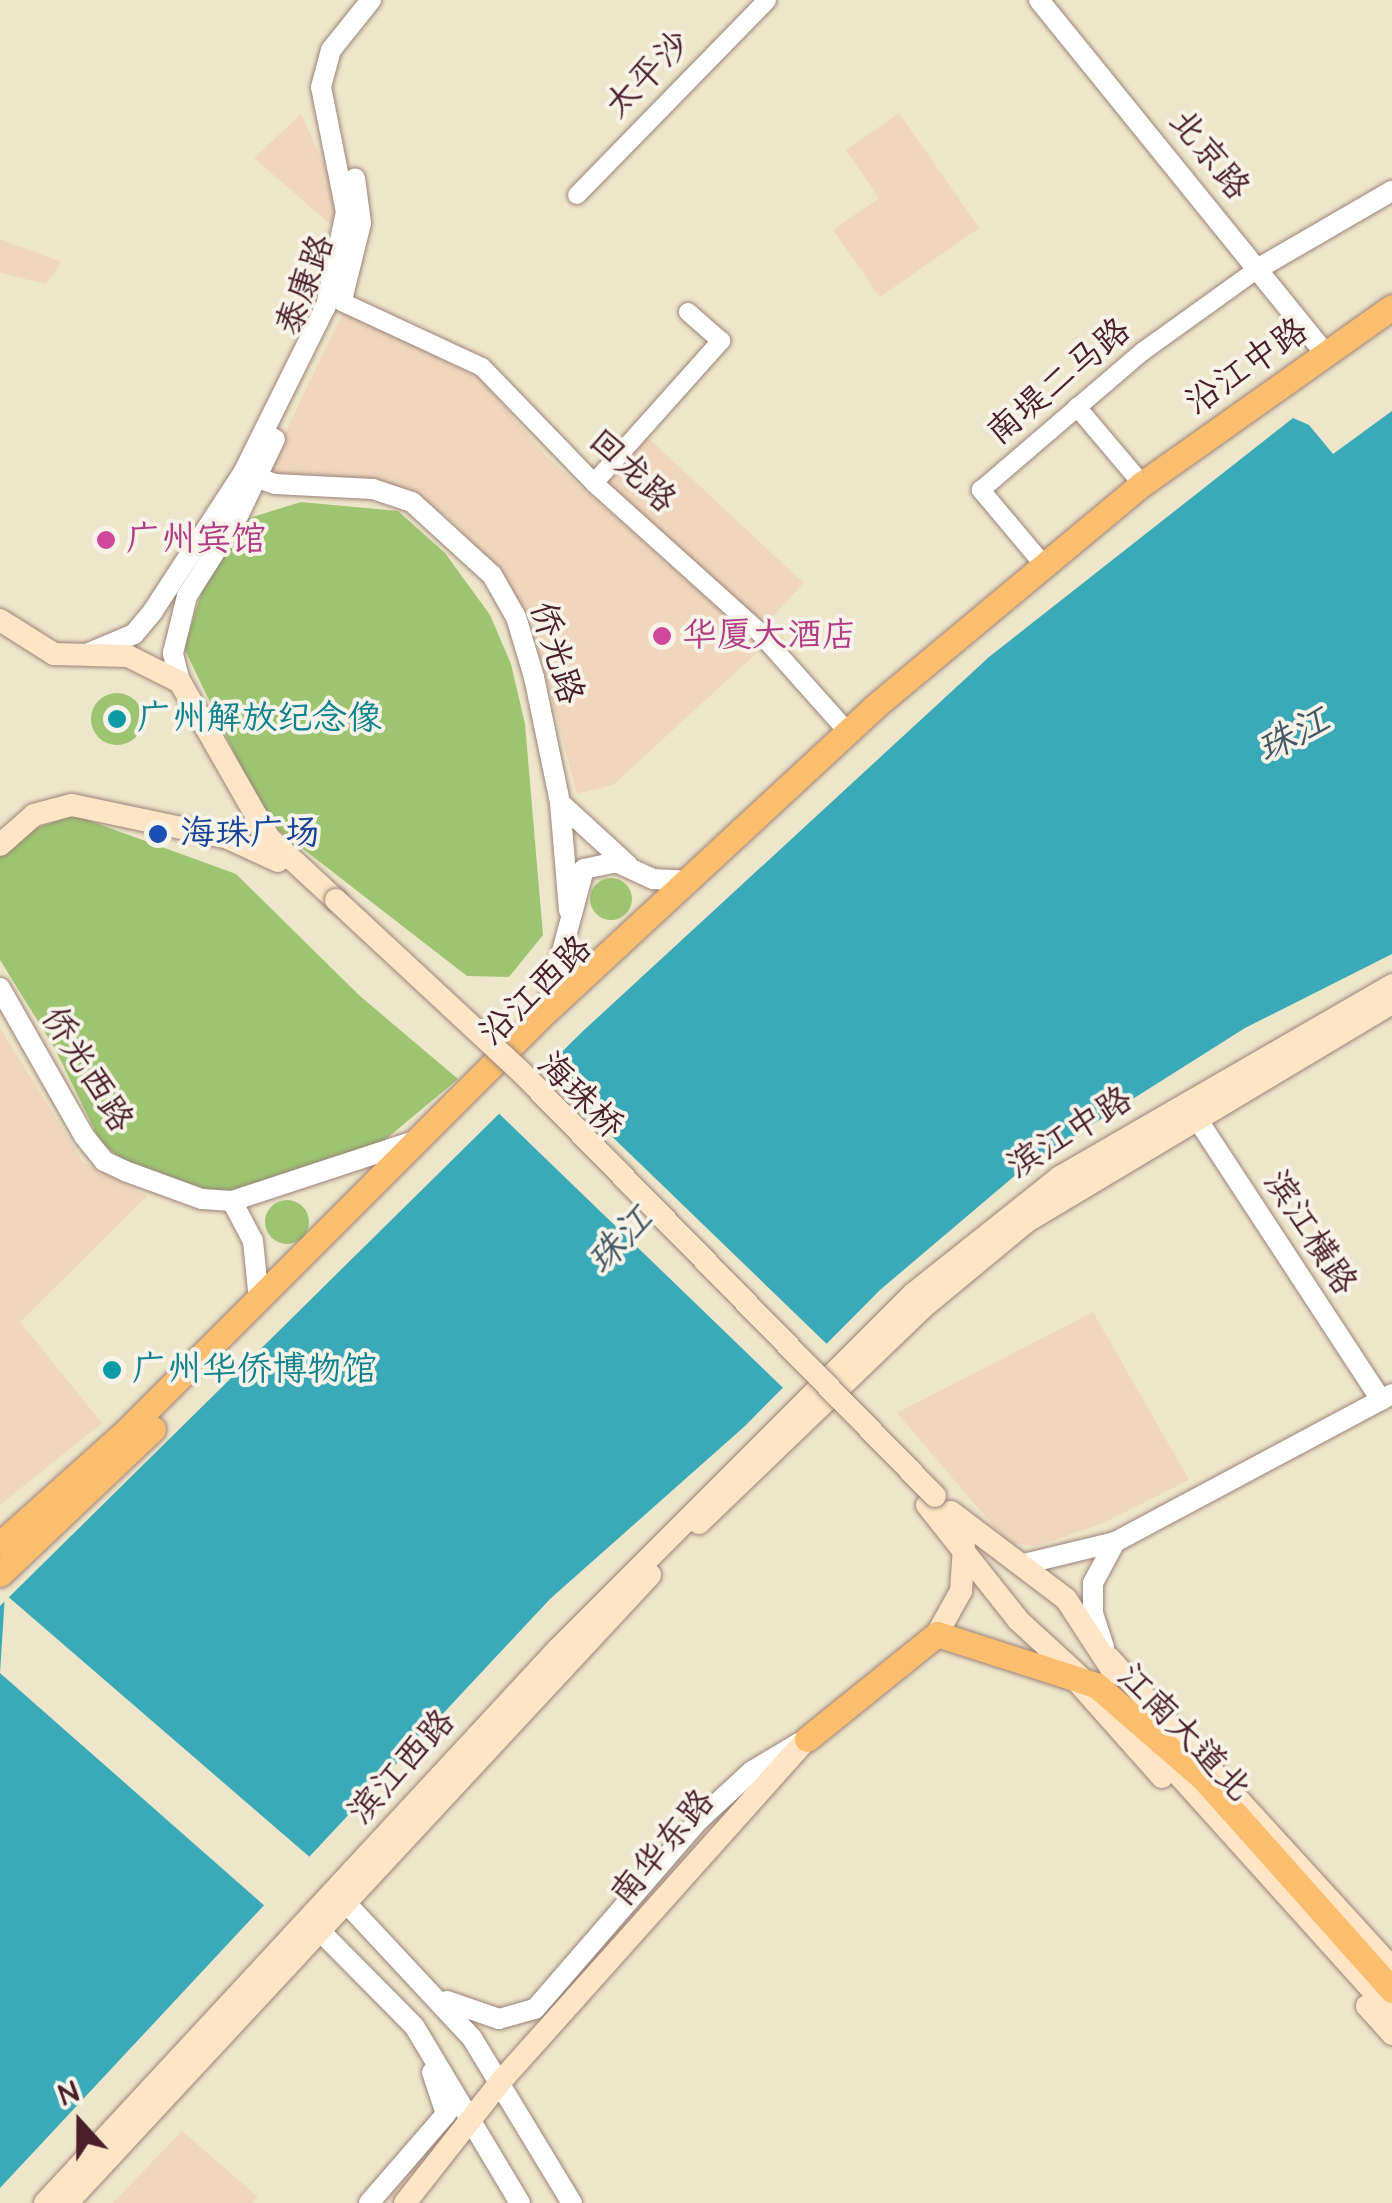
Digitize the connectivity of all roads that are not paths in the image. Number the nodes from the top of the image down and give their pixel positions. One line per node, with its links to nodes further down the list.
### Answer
1 (371, 0): 13 (street, 泰康路)
2 (384, 0): 8 (street, 泰康路)
3 (767, 0): 6 (street, 太平沙)
4 (1039, 0): 7 (street, 北京路)
5 (1392, 191): 7 (street)
6 (577, 195)
7 (1259, 268): 11 (street, 北京路); 12 (street, 南堤二马路)
8 (342, 302): 13 (street, 泰康路); 14 (street, 回龙路)
9 (1392, 307): 11 (main road, 沿江中路)
10 (688, 312): 14 (street)
11 (1326, 354): 15 (main road, 沿江中路)
12 (1077, 407): 15 (street); 16 (street, 南堤二马路)
13 (250, 476): 18 (street, 泰康路); 19 (street, 泰康路); 21 (street, 侨光路)
14 (594, 483): 20 (street, 回龙路)
15 (1146, 488): 16 (main road, 沿江西路); 42 (main road, 沿江西路)
16 (1042, 564): 20 (main road, 沿江西路)
17 (0, 620): 18 (main road)
18 (76, 656): 19 (main road)
19 (180, 682): 25 (main road, 海珠桥)
20 (847, 731): 24 (main road, 沿江西路)
21 (560, 803): 23 (street); 26 (street, 侨光路)
22 (0, 845): 25 (main road, 海珠桥)
23 (632, 868): 24 (street); 26 (street)
24 (687, 881): 30 (main road, 沿江西路)
25 (333, 905): 37 (main road, 海珠桥, bridge)
26 (570, 911): 30 (street)
27 (1392, 984): 31 (main road, 滨江中路)
28 (0, 988): 33 (street, 侨光西路)
29 (1392, 1003): 31 (main road, 滨江中路)
30 (545, 1012): 32 (main road, 沿江西路)
31 (1190, 1110): 35 (main road, 滨江中路); 36 (street, 滨江横路)
32 (416, 1140): 33 (street, 侨光西路); 34 (main road, 沿江西路)
33 (232, 1201): 34 (street)
34 (259, 1300): 38 (main road, 沿江西路)
35 (824, 1390): 48 (main road, 滨江西路); 49 (main road, 滨江西路)
36 (1386, 1397): 39 (street)
37 (931, 1500): 40 (main road, 江南大道北); 41 (main road, 江南大道北)
38 (7, 1537)
39 (1115, 1542): 41 (street); 44 (street)
40 (964, 1547): 43 (main road, 南华东路); 45 (main road, 江南大道北)
41 (1024, 1564): 44 (main road, 江南大道北)
42 (0, 1574)
43 (937, 1634): 45 (main road); 46 (main road, 南华东路)
44 (1109, 1658): 47 (main road, 江南大道北); 52 (main road)
45 (1074, 1675): 47 (main road); 55 (main road, 江南大道北); 57 (main road)
46 (807, 1739): 51 (street); 56 (main road, 南华东路)
47 (1204, 1779): 53 (main road, 江南大道北)
48 (348, 1905): 49 (street); 50 (main road, 滨江西路); 54 (street)
49 (324, 1907): 50 (street); 60 (main road, 滨江西路)
50 (322, 1933): 59 (street); 61 (main road, 滨江西路)
51 (576, 1962): 54 (street); 56 (street)
52 (1392, 1968)
53 (1392, 1990)
54 (432, 1992): 58 (street)
55 (1392, 2012)
56 (552, 2027): 58 (main road, 南华东路)
57 (1392, 2034)
58 (501, 2081): 59 (main road, 南华东路); 65 (street)
59 (460, 2112): 62 (street); 63 (main road, 南华东路); 64 (street)
60 (45, 2203)
61 (68, 2203)
62 (369, 2203)
63 (405, 2203)
64 (520, 2203)
65 (572, 2203)

